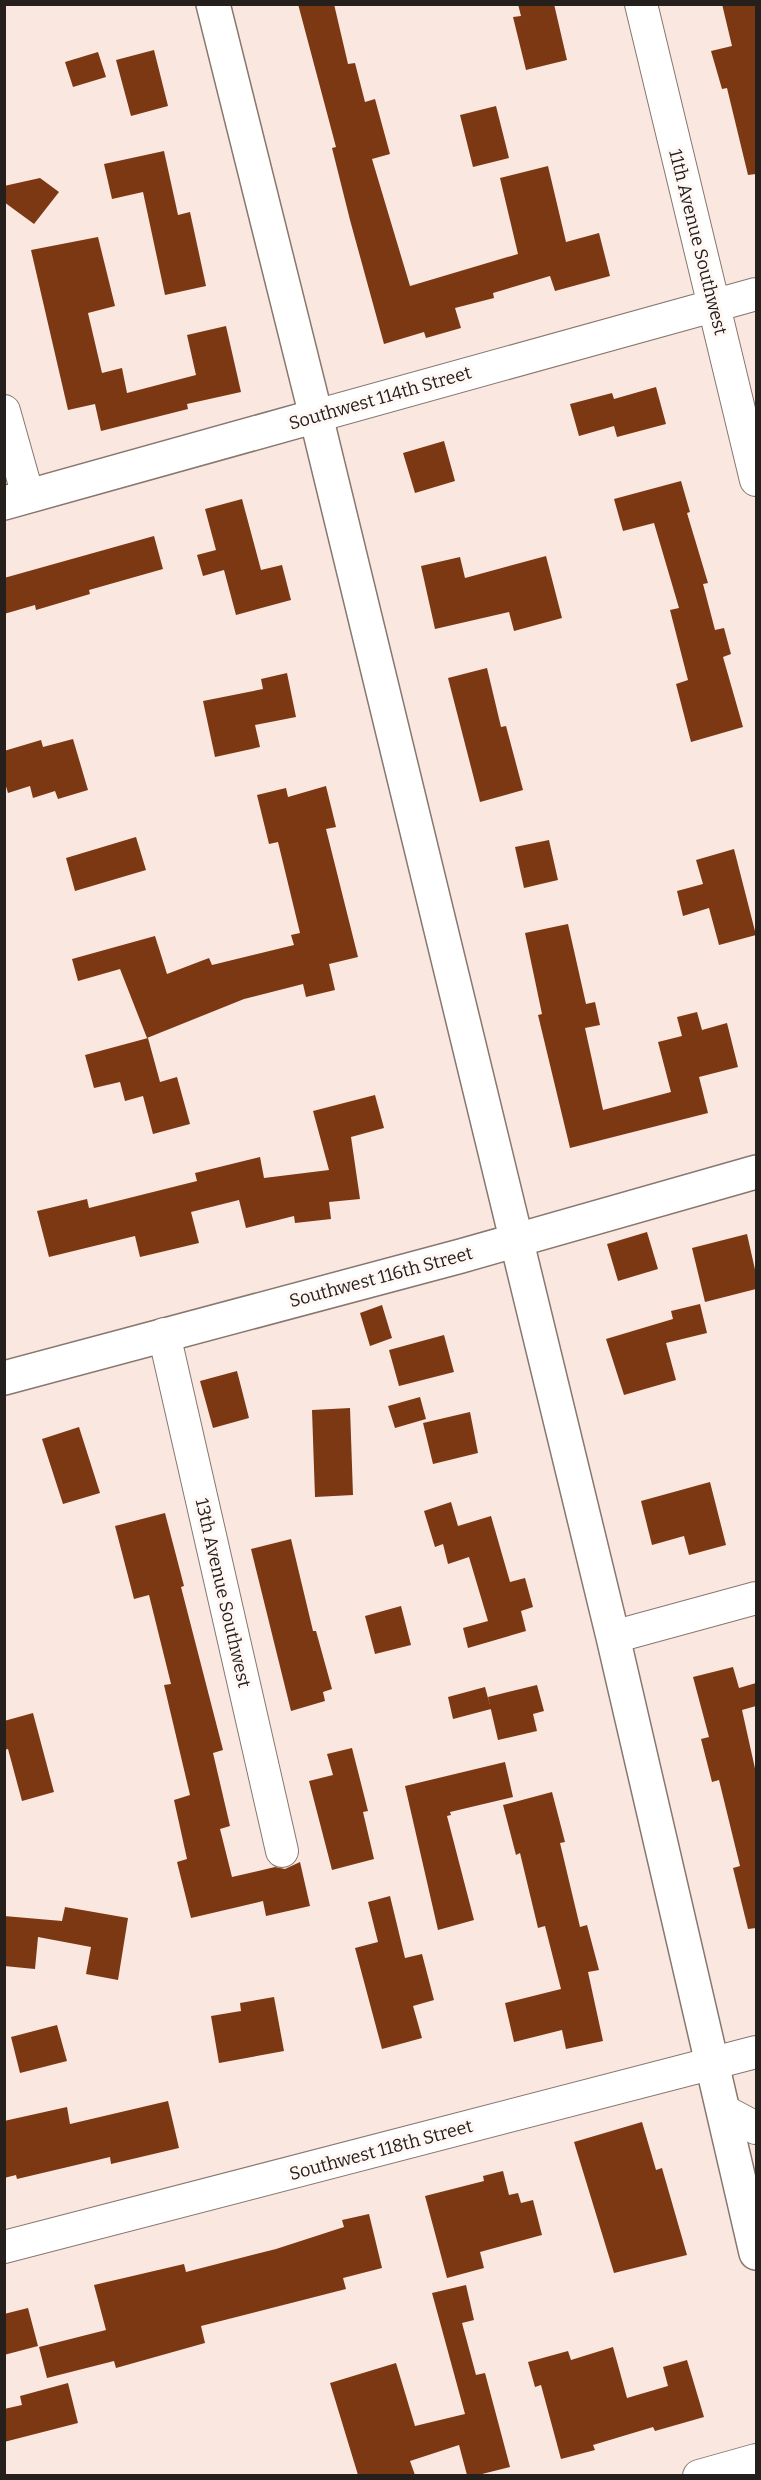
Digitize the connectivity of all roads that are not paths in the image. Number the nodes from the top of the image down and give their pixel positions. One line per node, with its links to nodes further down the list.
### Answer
1 (213, 4): 6 (street)
2 (641, 4): 4 (street, 11th Avenue Southwest)
3 (756, 294): 4 (street, Southwest 114th Street)
4 (713, 305): 6 (street, Southwest 114th Street); 7 (street, 11th Avenue Southwest)
5 (4, 411): 8 (street)
6 (316, 416): 8 (street, Southwest 114th Street); 10 (street)
7 (756, 480)
8 (16, 500)
9 (756, 1172): 10 (street, Southwest 116th Street)
10 (516, 1240): 11 (street, Southwest 116th Street); 14 (street)
11 (164, 1334): 12 (street, Southwest 116th Street); 15 (street, 13th Avenue Southwest)
12 (4, 1378)
13 (756, 1598): 14 (street)
14 (613, 1637): 17 (street)
15 (282, 1851)
16 (756, 2052): 17 (street, Southwest 118th Street)
17 (711, 2064): 18 (street); 20 (street, Southwest 118th Street)
18 (724, 2110): 19 (street); 21 (street)
19 (756, 2128)
20 (4, 2247)
21 (756, 2253)
22 (756, 2460): 23 (street)
23 (699, 2475)

